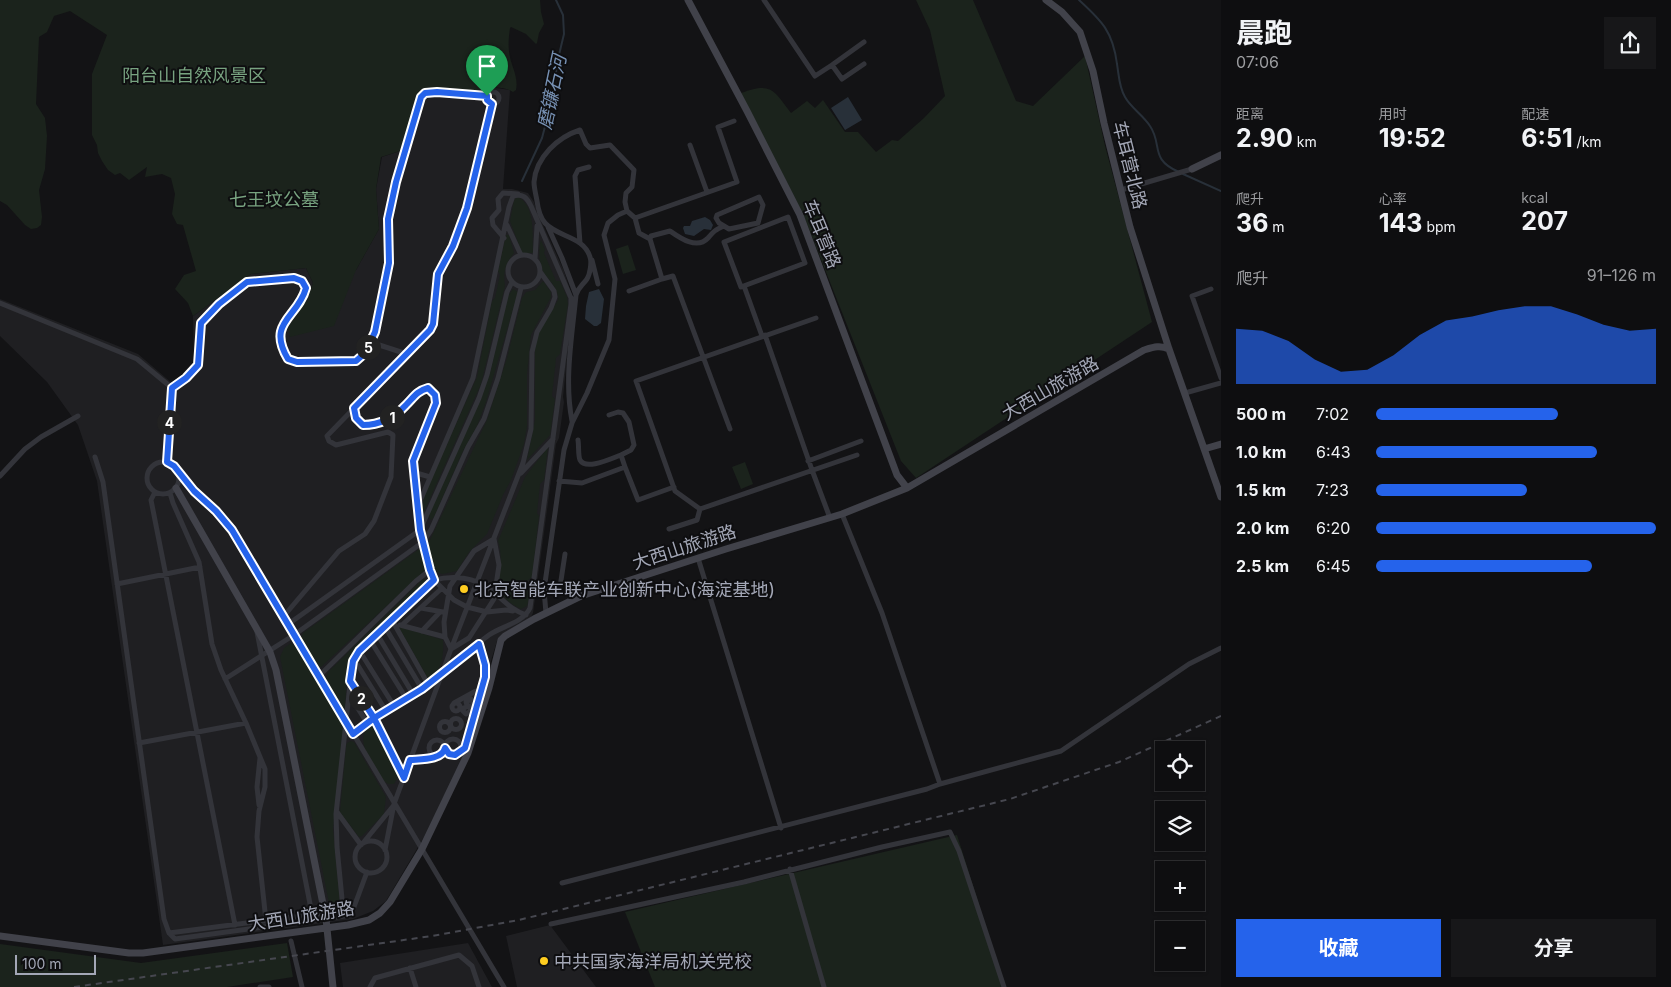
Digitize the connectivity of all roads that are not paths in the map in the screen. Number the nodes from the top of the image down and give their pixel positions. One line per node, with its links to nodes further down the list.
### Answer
1 (688, 0): 73 (street, 车耳营路)
2 (764, 0): 6 (street)
3 (1046, 0): 14 (street, 车耳营北路)
4 (864, 42): 6 (street)
5 (864, 64): 6 (street)
6 (832, 65)
7 (487, 96): 8 (street); 8 (street); 41 (street)
8 (492, 104): 43 (street)
9 (734, 121): 15 (street)
10 (690, 145): 15 (street)
11 (1221, 155): 13 (street)
12 (589, 167): 25 (street)
13 (1192, 169): 14 (street)
14 (1121, 190): 42 (street, 车耳营北路)
15 (707, 192): 18 (street)
16 (520, 194): 19 (street); 20 (street); 23 (street)
17 (627, 211): 18 (street); 21 (street); 52 (street)
18 (635, 218): 24 (street)
19 (538, 223): 28 (street); 54 (street)
20 (507, 225): 23 (street); 26 (street)
21 (548, 226): 25 (street); 37 (street)
22 (724, 226): 22 (street); 24 (street)
23 (504, 238): 70 (street)
24 (650, 239): 30 (street)
25 (580, 244): 27 (street)
26 (521, 255): 28 (street); 31 (street)
27 (590, 257): 32 (street); 37 (street)
28 (535, 259): 29 (street)
29 (541, 273): 34 (street); 68 (street)
30 (662, 279): 36 (street); 44 (street)
31 (512, 282): 34 (street); 80 (street)
32 (598, 284)
33 (744, 286): 33 (street); 40 (street)
34 (522, 288): 82 (street)
35 (1211, 290): 45 (street)
36 (629, 291)
37 (576, 295): 52 (street)
38 (0, 303): 47 (street)
39 (816, 318): 40 (street)
40 (763, 335): 44 (street); 62 (street)
41 (370, 342): 43 (street); 47 (street)
42 (1169, 349): 48 (street, 车耳营北路); 73 (street, 大西山旅游路)
43 (407, 354): 49 (street)
44 (704, 357): 53 (street); 72 (street)
45 (1221, 378)
46 (1221, 383): 48 (street)
47 (172, 388): 63 (street)
48 (1185, 393): 58 (street, 车耳营北路)
49 (354, 408): 66 (street); 107 (street)
50 (78, 416): 69 (street)
51 (609, 416): 60 (street)
52 (572, 423): 71 (street)
53 (730, 430)
54 (553, 439): 68 (street); 106 (street)
55 (578, 440): 60 (street)
56 (861, 441): 62 (street)
57 (1221, 444): 58 (street)
58 (1204, 449): 76 (street, 车耳营北路)
59 (857, 454): 65 (street)
60 (621, 455): 64 (street)
61 (94, 457): 95 (street)
62 (808, 460): 65 (street)
63 (167, 462): 67 (street); 75 (street)
64 (625, 467): 71 (street); 72 (street)
65 (812, 470): 78 (street); 81 (street)
66 (413, 472): 70 (street); 77 (street)
67 (179, 474): 74 (street); 107 (street)
68 (518, 475): 85 (street)
69 (0, 476)
70 (430, 476): 77 (street)
71 (560, 481): 97 (street)
72 (674, 487): 78 (street)
73 (907, 488): 79 (street, 大西山旅游路)
74 (173, 490): 75 (street); 89 (street); 114 (street)
75 (155, 492): 91 (street)
76 (1221, 497)
77 (417, 508): 84 (street)
78 (700, 509): 83 (street)
79 (842, 514): 81 (street, 大西山旅游路); 156 (street)
80 (426, 516): 82 (street); 84 (street)
81 (830, 518): 88 (street, 大西山旅游路)
82 (434, 523): 86 (street)
83 (669, 529)
84 (420, 530): 86 (street); 110 (street)
85 (494, 539): 92 (street); 94 (street); 98 (street)
86 (423, 542): 90 (street); 117 (street)
87 (565, 554): 97 (street)
88 (698, 558): 105 (street, 大西山旅游路); 159 (street)
89 (200, 566): 91 (street); 129 (street)
90 (430, 570): 93 (street); 128 (street)
91 (166, 574): 95 (street); 148 (street)
92 (457, 577): 93 (street); 94 (street); 99 (street)
93 (434, 580): 96 (street); 109 (street)
94 (477, 582): 98 (street); 100 (street)
95 (116, 584): 150 (street)
96 (442, 588): 99 (street); 101 (street)
97 (544, 590): 105 (street)
98 (494, 593): 103 (street); 104 (street)
99 (448, 594): 100 (street); 102 (street)
100 (468, 607): 103 (street); 122 (street)
101 (420, 608): 102 (street); 108 (street)
102 (443, 612): 115 (street); 118 (street)
103 (486, 612): 104 (street); 122 (street)
104 (517, 612): 106 (street)
105 (546, 613): 161 (street, 大西山旅游路)
106 (526, 615): 120 (street)
107 (283, 617): 110 (street)
108 (410, 618): 111 (street); 113 (street)
109 (393, 621): 111 (street); 112 (street); 131 (street)
110 (287, 625): 117 (street)
111 (402, 625): 113 (street)
112 (385, 626): 116 (street); 132 (street)
113 (411, 628): 115 (street)
114 (256, 630): 124 (street); 125 (street)
115 (422, 632): 118 (street)
116 (377, 634): 119 (street); 135 (street)
117 (294, 636): 124 (street); 128 (street)
118 (445, 638): 122 (street)
119 (370, 640): 123 (street); 136 (street)
120 (479, 644): 127 (street); 133 (street)
121 (1221, 648): 156 (street)
122 (451, 649): 127 (street)
123 (360, 650): 126 (street); 139 (street)
124 (270, 652): 125 (street); 169 (street)
125 (262, 657): 129 (street); 168 (street)
126 (354, 659): 130 (street); 141 (street)
127 (443, 674): 131 (street); 154 (street)
128 (318, 677): 147 (street)
129 (225, 680): 144 (street)
130 (350, 681): 134 (street); 142 (street)
131 (428, 684): 132 (street)
132 (422, 689): 135 (street)
133 (482, 690): 137 (street); 138 (street)
134 (349, 694): 145 (street); 147 (street)
135 (414, 694): 136 (street)
136 (406, 698): 139 (street)
137 (475, 701): 140 (street); 146 (street)
138 (454, 703)
139 (394, 706): 141 (street)
140 (468, 706)
141 (386, 711): 142 (street)
142 (374, 718): 145 (street); 155 (street)
143 (459, 719): 143 (street); 146 (street)
144 (246, 723): 148 (street); 170 (street)
145 (367, 723): 149 (street)
146 (472, 723): 152 (street)
147 (346, 724): 149 (street); 158 (street)
148 (197, 733): 150 (street); 173 (street)
149 (353, 734): 157 (street)
150 (139, 743): 176 (street)
151 (445, 748): 152 (street); 152 (street); 153 (street); 153 (street)
152 (459, 753)
153 (437, 756): 154 (street)
154 (410, 760): 155 (street)
155 (404, 778): 157 (street)
156 (940, 784): 159 (street)
157 (394, 804): 160 (street); 161 (street); 162 (street)
158 (337, 812): 160 (street); 167 (street)
159 (781, 828): 165 (street)
160 (362, 844): 162 (street); 164 (street)
161 (422, 849): 174 (street, 大西山旅游路); 187 (street)
162 (386, 850): 164 (street)
163 (790, 869): 172 (street); 188 (street); 189 (street)
164 (367, 872): 166 (street)
165 (562, 883)
166 (354, 907): 167 (street); 169 (street)
167 (343, 910): 169 (street)
168 (312, 914): 169 (street); 170 (street)
169 (325, 916): 171 (street); 174 (street)
170 (266, 921): 173 (street)
171 (287, 923): 175 (street); 176 (street)
172 (551, 924)
173 (235, 925): 176 (street)
174 (327, 928): 177 (street, 大西山旅游路); 183 (street)
175 (289, 931)
176 (169, 933)
177 (0, 936)
178 (291, 941): 182 (street)
179 (410, 968): 184 (street); 185 (street); 186 (street)
180 (260, 987): 181 (street)
181 (268, 987)
182 (302, 987)
183 (333, 987)
184 (370, 987)
185 (416, 987)
186 (479, 987)
187 (504, 987)
188 (824, 987)
189 (1004, 987)

